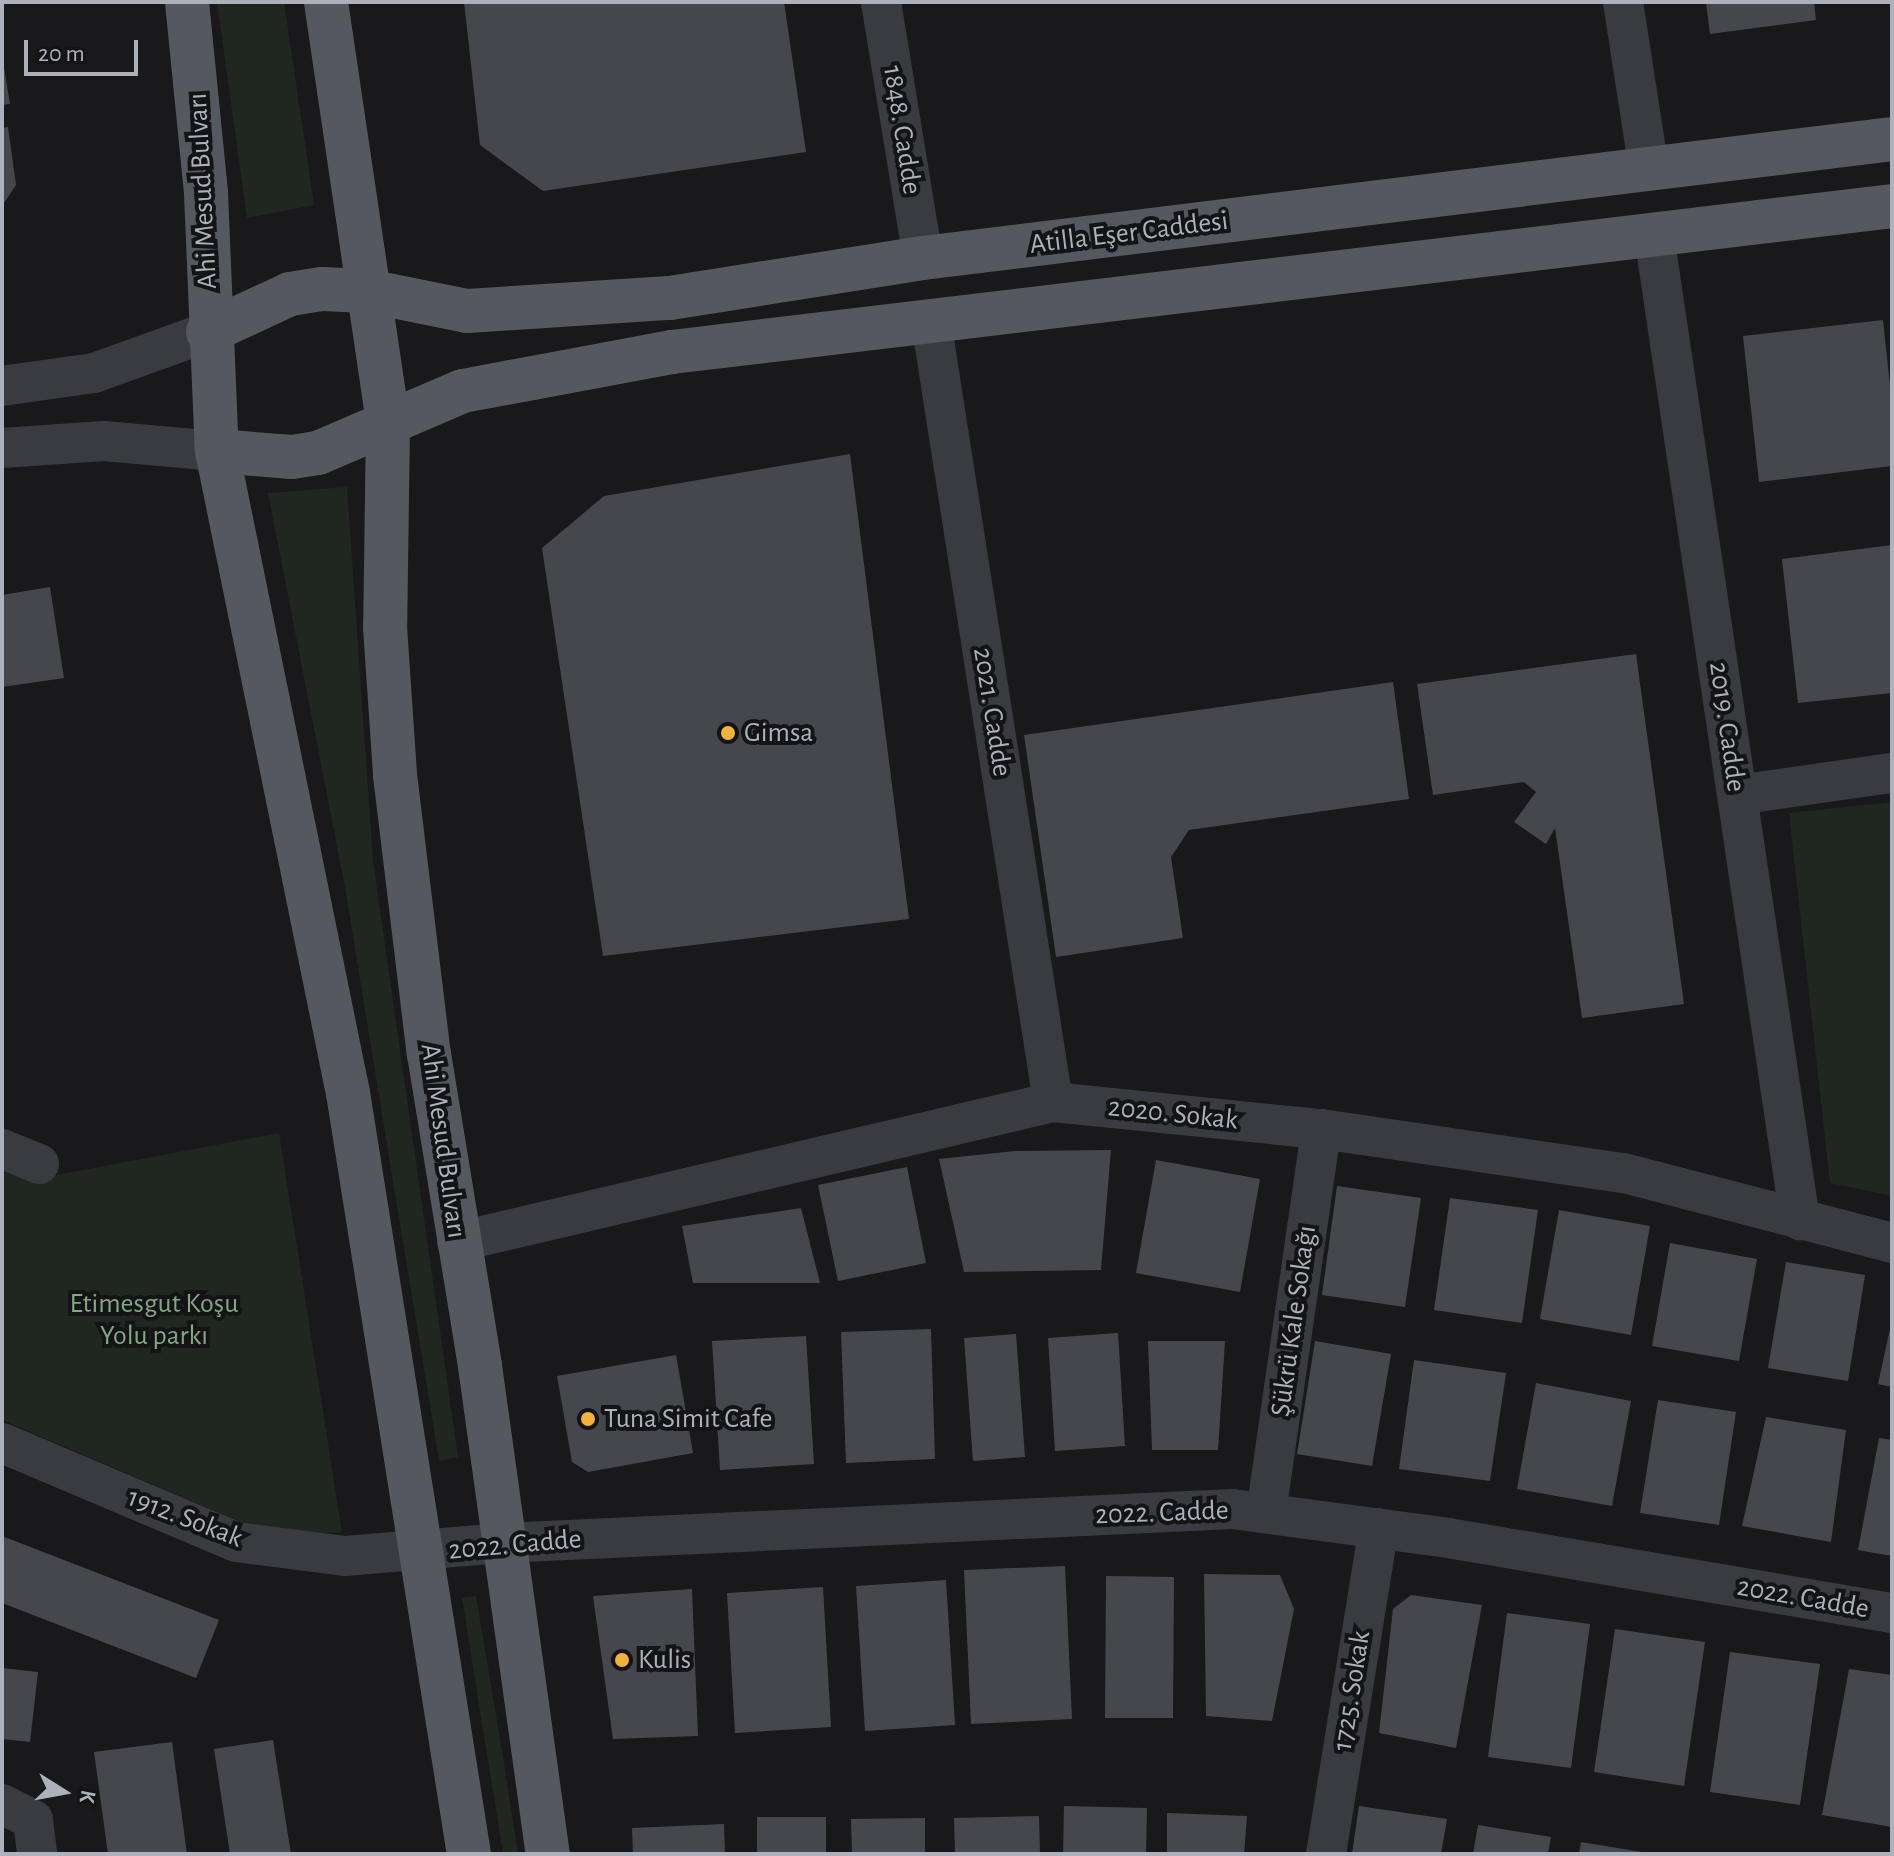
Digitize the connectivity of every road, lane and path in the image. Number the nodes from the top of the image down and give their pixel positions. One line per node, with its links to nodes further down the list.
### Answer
1 (187, 2): 12 (main road, Ahi Mesud Bulvarı)
2 (326, 2): 10 (main road, Ahi Mesud Bulvarı)
3 (881, 2): 9 (street, 1848. Cadde)
4 (1623, 2): 6 (street)
5 (1892, 139): 6 (main road, Atilla Eşer Caddesi)
6 (1649, 170): 9 (main road, Atilla Eşer Caddesi)
7 (1892, 206): 8 (main road)
8 (1654, 235): 11 (main road); 18 (street, 2019. Cadde)
9 (923, 258): 10 (main road, Atilla Eşer Caddesi)
10 (368, 291): 12 (main road, Ahi Mesud Bulvarı); 14 (main road, Ahi Mesud Bulvarı)
11 (931, 321): 14 (main road); 19 (street, 2021. Cadde)
12 (208, 332): 13 (street); 16 (main road, Ahi Mesud Bulvarı)
13 (2, 386)
14 (388, 424): 16 (main road); 24 (main road, Ahi Mesud Bulvarı)
15 (2, 448): 16 (street)
16 (217, 451): 30 (main road, Ahi Mesud Bulvarı)
17 (1892, 773): 18 (street)
18 (1737, 795): 23 (street, 2019. Cadde)
19 (1053, 1102): 20 (street, 2020. Sokak); 24 (street, 2020. Sokak)
20 (1321, 1129): 23 (street, 2020. Sokak); 27 (street, Şükrü Kale Sokağı)
21 (2, 1149): 22 (street)
22 (39, 1164)
23 (1800, 1220): 25 (street, 2020. Sokak)
24 (457, 1242): 29 (main road, Ahi Mesud Bulvarı)
25 (1892, 1243)
26 (2, 1443): 30 (street, 1912. Sokak)
27 (1266, 1513): 28 (street, 2022. Cadde); 29 (street, 2022. Cadde)
28 (1379, 1528): 31 (street, 2022. Cadde); 36 (street, 1725. Sokak)
29 (504, 1543): 30 (street, 2022. Cadde); 35 (main road, Ahi Mesud Bulvarı)
30 (425, 1553): 34 (main road, Ahi Mesud Bulvarı)
31 (1892, 1613)
32 (2, 1804): 33 (street)
33 (37, 1854)
34 (469, 1854)
35 (548, 1854)
36 (1326, 1854)

